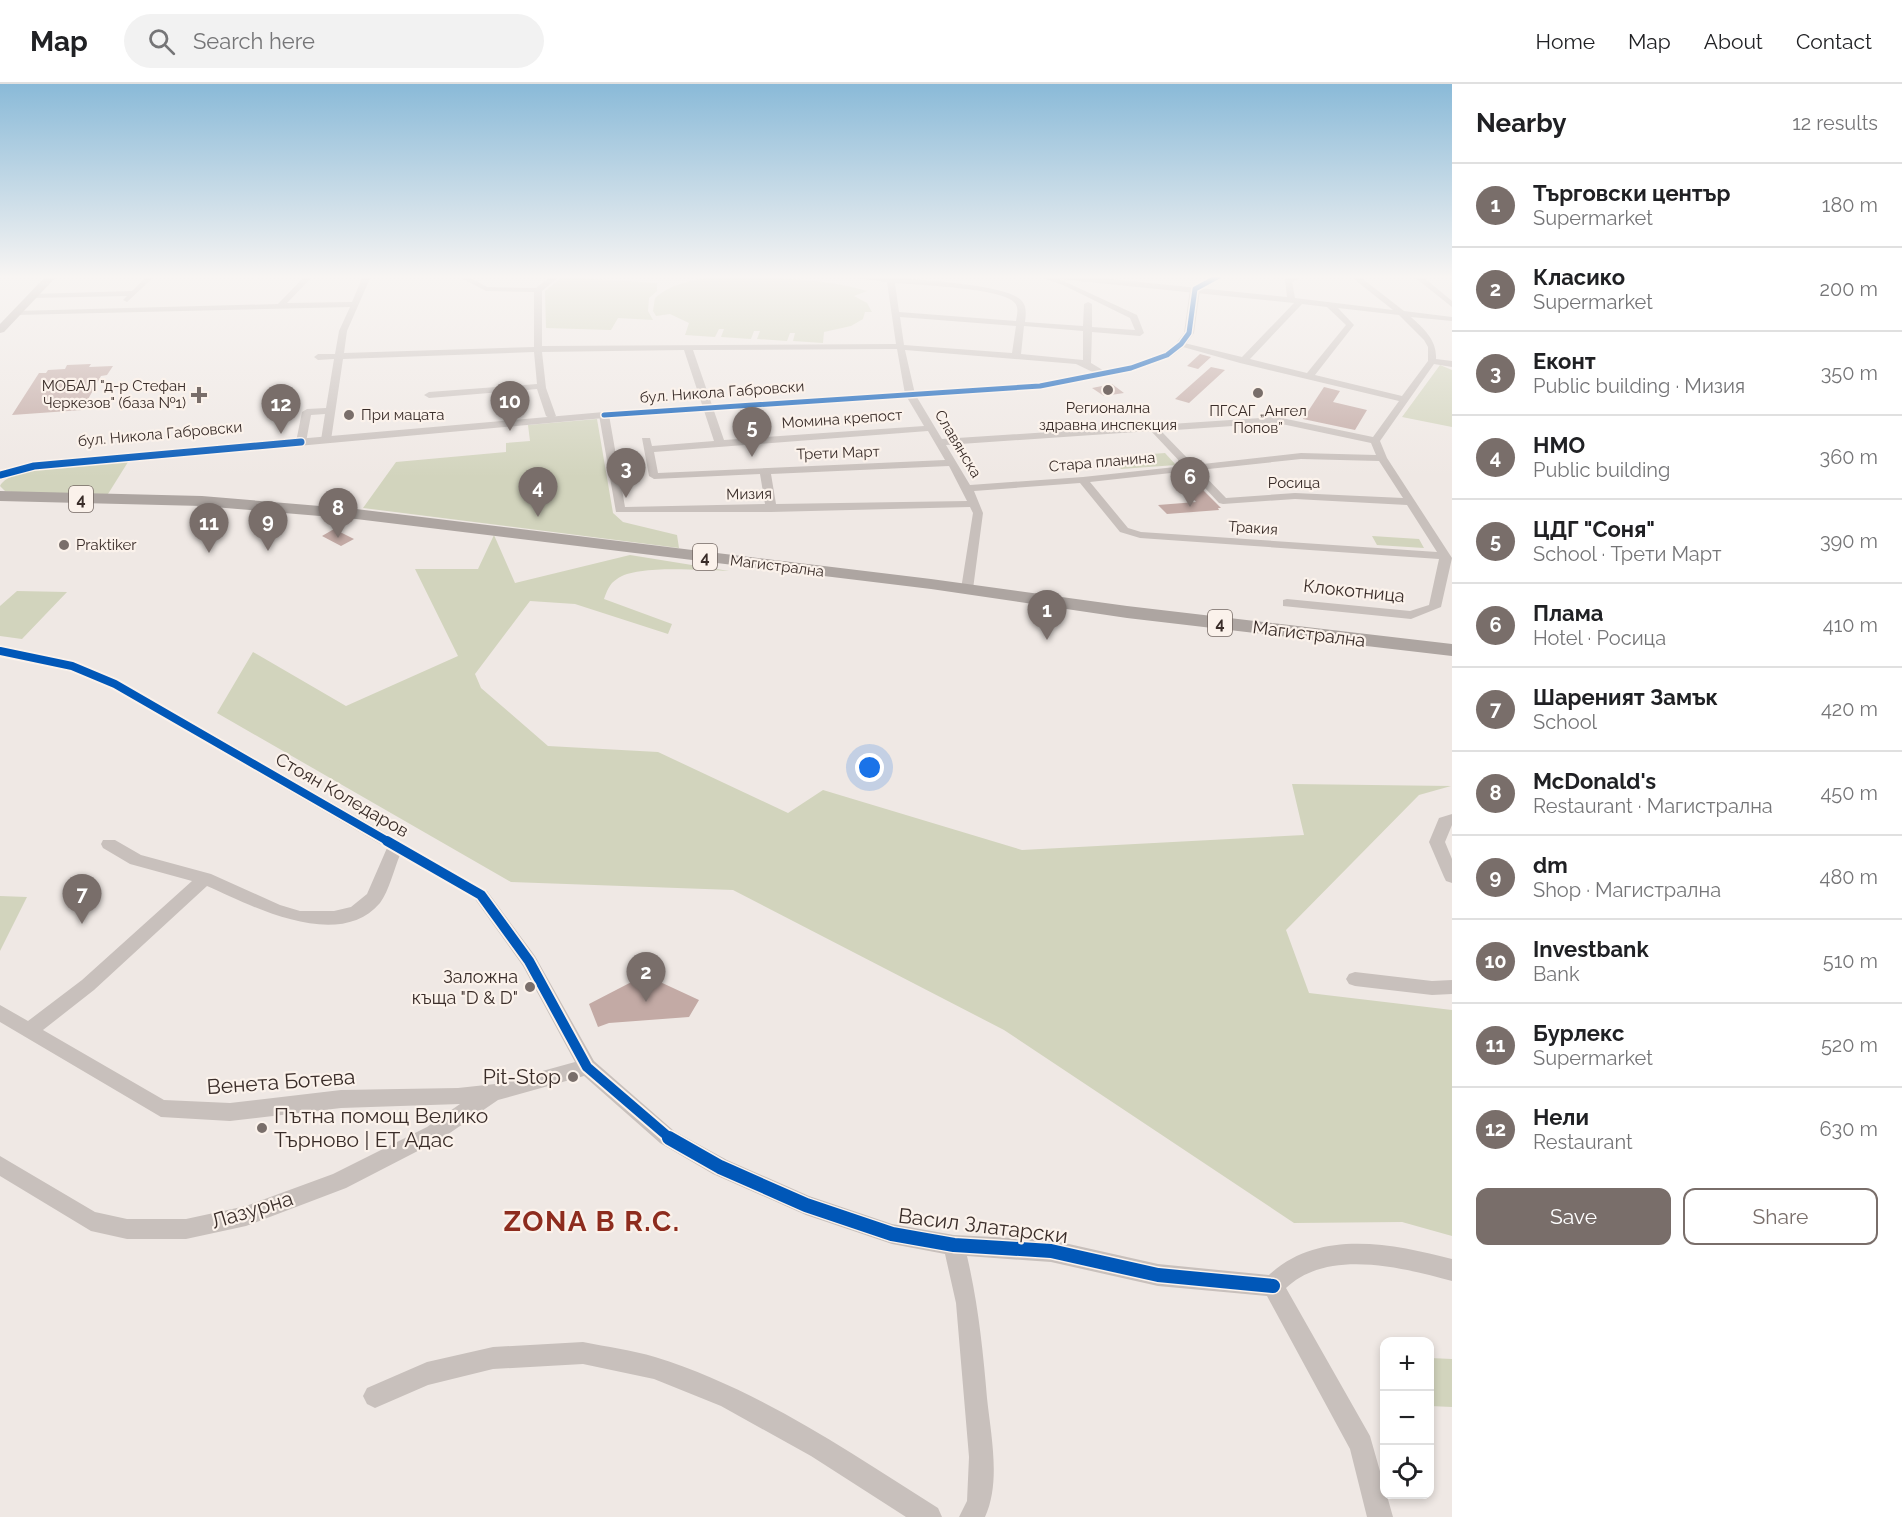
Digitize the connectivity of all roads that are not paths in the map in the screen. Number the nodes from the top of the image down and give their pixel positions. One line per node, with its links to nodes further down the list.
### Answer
1 (341, 343): 13 (street)
2 (538, 343): 12 (street)
3 (899, 343): 10 (street, Славянска)
4 (1018, 343): 14 (street)
5 (1088, 343): 18 (street)
6 (1259, 343): 16 (street)
7 (1336, 343): 21 (street)
8 (1429, 343): 17 (street)
9 (1179, 345): 16 (street); 20 (street, бул. Никола Габровски)
10 (900, 347): 11 (street); 14 (street); 24 (street, Славянска)
11 (688, 348): 12 (street); 26 (street)
12 (538, 349): 13 (street); 22 (street)
13 (338, 356): 15 (street); 27 (street)
14 (1016, 356): 18 (street)
15 (318, 357)
16 (1243, 361): 21 (street)
17 (1432, 361): 19 (street); 25 (street)
18 (1088, 364): 20 (street)
19 (1452, 364)
20 (1103, 374): 24 (street, бул. Никола Габровски)
21 (1309, 376): 25 (street)
22 (543, 386): 23 (street); 28 (street)
23 (429, 394)
24 (910, 394): 26 (street, бул. Никола Габровски); 31 (street, Славянска)
25 (1404, 399): 34 (street)
26 (709, 408): 29 (street, бул. Никола Габровски); 36 (street)
27 (330, 411): 32 (street); 33 (street)
28 (551, 416): 29 (street, бул. Никола Габровски); 32 (street, бул. Никола Габровски)
29 (604, 416): 32 (street, бул. Никола Габровски); 51 (street, Мизия)
30 (1152, 427): 34 (street); 35 (street); 40 (street, Росица)
31 (931, 428): 35 (street, Славянска); 36 (street, Момина крепост)
32 (326, 438): 33 (street, бул. Никола Габровски)
33 (301, 440): 38 (street, бул. Никола Габровски); 42 (street, бул. Никола Габровски)
34 (1375, 441): 37 (street)
35 (940, 442): 39 (street, Славянска)
36 (720, 444): 43 (street, Момина крепост)
37 (1382, 458): 40 (street, Стара планина); 48 (street)
38 (0, 462)
39 (952, 463): 41 (street, Трети Март); 45 (street, Славянска)
40 (1192, 469): 44 (street, Стара планина); 48 (street, Росица)
41 (765, 471): 43 (street, Трети Март); 51 (street)
42 (0, 475)
43 (654, 477)
44 (1083, 480): 45 (street, Стара планина); 54 (street, Тракия)
45 (967, 489): 50 (street, Славянска)
46 (0, 496): 53 (main road, Магистрална / 4)
47 (0, 502): 49 (main road, Магистрална / 4)
48 (1411, 502): 54 (street)
49 (22, 503): 52 (main road); 53 (main road, Магистрална / 4)
50 (974, 504): 51 (street, Мизия); 55 (street, Славянска)
51 (771, 509)
52 (0, 513)
53 (459, 527): 55 (main road, Магистрална / 4)
54 (1449, 561): 57 (street, Клокотница)
55 (968, 589): 56 (main road, Магистрална / 4)
56 (988, 592): 58 (main road, Магистрална / 4); 61 (main road, Магистрална / 4)
57 (1287, 603)
58 (1413, 639): 59 (main road); 60 (main road, Магистрална / 4)
59 (1452, 640)
60 (1452, 645)
61 (1452, 650)
62 (0, 651): 65 (street, Стоян Коледаров)
63 (1452, 819): 66 (street)
64 (109, 844): 67 (street)
65 (396, 845): 67 (street); 72 (street, Стоян Коледаров)
66 (1452, 877)
67 (206, 878): 71 (street)
68 (1355, 979): 69 (street)
69 (1452, 987)
70 (0, 1012): 71 (street, Венета Ботева)
71 (28, 1031): 73 (street, Венета Ботева)
72 (588, 1067): 73 (street, Венета Ботева); 75 (street, Васил Златарски)
73 (495, 1092): 74 (street, Лазурна)
74 (0, 1165)
75 (954, 1245): 77 (street, Васил Златарски); 80 (street)
76 (1452, 1270): 77 (street)
77 (1274, 1286): 81 (street)
78 (375, 1396): 79 (street)
79 (929, 1517)
80 (972, 1517)
81 (1380, 1517)

